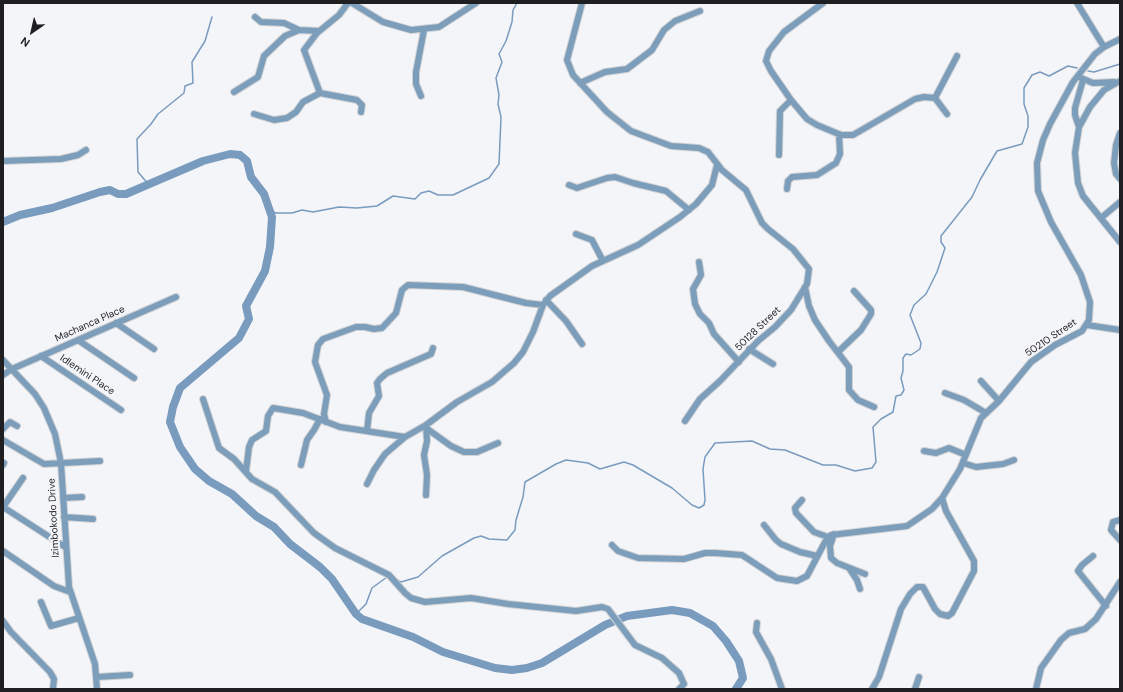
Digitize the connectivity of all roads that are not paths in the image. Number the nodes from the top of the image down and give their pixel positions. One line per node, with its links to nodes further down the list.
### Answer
1 (348, 3): 11 (street)
2 (352, 3): 10 (street)
3 (476, 3): 10 (street)
4 (582, 3): 17 (street, 50128 Street)
5 (822, 3): 22 (street)
6 (1077, 3): 13 (street)
7 (700, 11): 17 (street)
8 (255, 17): 9 (street)
9 (299, 30): 11 (street); 18 (street)
10 (424, 30): 20 (street)
11 (319, 31): 19 (street)
12 (1120, 38): 13 (street, 50210 Street)
13 (1104, 47): 15 (street, 50210 Street)
14 (957, 56): 21 (street)
15 (1081, 78): 16 (street); 26 (street); 48 (street, 50210 Street)
16 (1119, 81): 26 (street)
17 (580, 83): 32 (street, 50128 Street)
18 (234, 92)
19 (320, 93): 23 (street); 24 (street)
20 (421, 96)
21 (935, 98): 25 (street); 28 (street)
22 (791, 100): 28 (street); 30 (street)
23 (362, 112)
24 (254, 114)
25 (947, 114)
26 (1079, 127): 38 (street)
27 (1120, 133): 33 (street)
28 (839, 134): 35 (street)
29 (86, 150): 31 (street)
30 (779, 155)
31 (3, 161)
32 (717, 165): 37 (street); 43 (street, 50128 Street)
33 (1120, 179)
34 (569, 185): 37 (street)
35 (787, 189)
36 (1120, 202): 38 (street)
37 (689, 210): 41 (street)
38 (1101, 218): 40 (street)
39 (576, 234): 41 (street)
40 (1120, 242)
41 (603, 261): 46 (street)
42 (699, 262): 58 (street)
43 (805, 288): 54 (street, 50128 Street); 55 (street)
44 (854, 291): 55 (street)
45 (176, 297): 47 (street, Machanca Place)
46 (545, 302): 51 (street); 72 (street); 74 (street)
47 (116, 323): 50 (street, Machanca Place); 53 (street)
48 (1087, 325): 49 (street); 66 (street, 50210 Street)
49 (1120, 330)
50 (78, 340): 56 (street, Machanca Place); 62 (street)
51 (582, 344)
52 (433, 348): 76 (street)
53 (154, 349)
54 (749, 349): 58 (street, 50128 Street); 59 (street)
55 (838, 352): 67 (street)
56 (41, 356): 60 (street, Machanca Place); 68 (street, Idlemini Place)
57 (3, 360): 60 (street, Izimbokodo Drive)
58 (738, 362): 71 (street, 50128 Street)
59 (773, 364)
60 (12, 369): 61 (street, Machanca Place); 86 (street, Izimbokodo Drive)
61 (3, 375)
62 (134, 378)
63 (981, 381): 66 (street)
64 (944, 393): 69 (street)
65 (203, 399): 83 (street)
66 (999, 401): 69 (street, 50210 Street)
67 (874, 408)
68 (121, 410)
69 (986, 413): 82 (street, 50210 Street)
70 (320, 419): 72 (street); 81 (street); 88 (street)
71 (685, 421)
72 (326, 422): 76 (street)
73 (17, 426): 75 (street)
74 (426, 427): 77 (street); 79 (street); 92 (street)
75 (3, 429)
76 (367, 431): 77 (street)
77 (405, 436): 91 (street)
78 (3, 440): 86 (street)
79 (498, 443)
80 (924, 451): 82 (street)
81 (247, 455): 83 (street); 89 (street)
82 (966, 455): 87 (street, 50210 Street)
83 (232, 457): 89 (street)
84 (1014, 460): 87 (street)
85 (100, 461): 86 (street)
86 (61, 463): 94 (street, Izimbokodo Drive)
87 (963, 463): 95 (street, 50210 Street)
88 (301, 465)
89 (246, 472): 124 (street)
90 (23, 478): 97 (street)
91 (367, 484)
92 (426, 494)
93 (82, 497): 94 (street)
94 (63, 498): 98 (street, Izimbokodo Drive)
95 (942, 498): 102 (street, 50210 Street); 126 (street)
96 (802, 500): 102 (street)
97 (3, 507): 105 (street)
98 (64, 517): 99 (street); 105 (street, Izimbokodo Drive)
99 (92, 519)
100 (1120, 520): 103 (street)
101 (764, 525): 107 (street)
102 (831, 535): 107 (street); 109 (street)
103 (1120, 540)
104 (612, 544): 107 (street)
105 (65, 547): 113 (street, Izimbokodo Drive)
106 (3, 551): 113 (street)
107 (817, 556)
108 (1093, 556): 115 (street)
109 (849, 568): 110 (street); 112 (street)
110 (865, 574)
111 (1120, 582): 115 (street)
112 (860, 589)
113 (70, 592): 116 (street, Izimbokodo Drive)
114 (41, 602): 116 (street)
115 (1106, 606): 128 (street)
116 (79, 618): 120 (street, Izimbokodo Drive)
117 (3, 621): 122 (street)
118 (757, 622): 125 (street)
119 (130, 675): 120 (street)
120 (97, 677): 123 (street, Izimbokodo Drive)
121 (919, 677): 127 (street)
122 (53, 689)
123 (97, 689)
124 (679, 689)
125 (782, 689)
126 (872, 689)
127 (915, 689)
128 (1036, 689)

